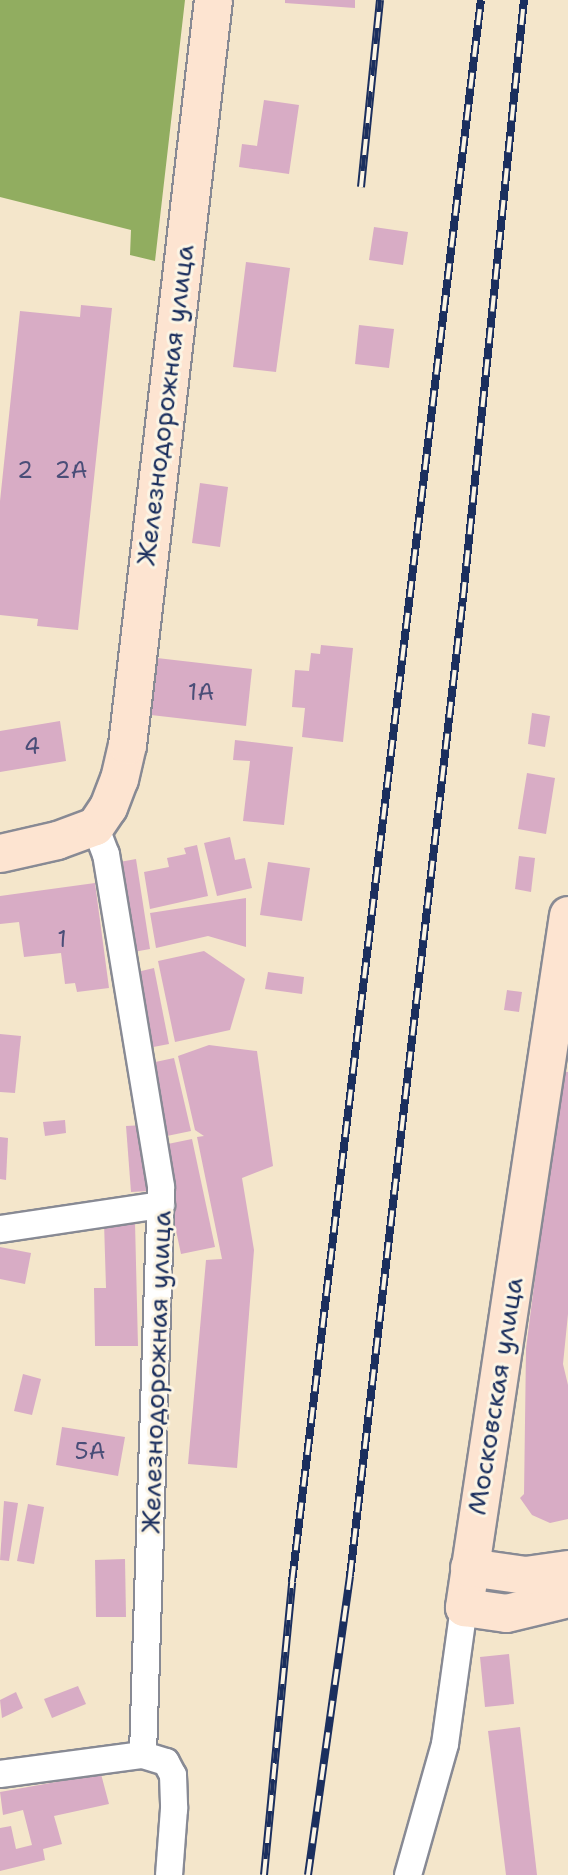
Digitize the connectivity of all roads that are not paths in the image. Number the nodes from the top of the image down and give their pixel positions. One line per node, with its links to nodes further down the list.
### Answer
1 (213, 0): 2 (main road, Железнодорожная улица)
2 (103, 829): 3 (main road); 5 (street, Железнодорожная улица)
3 (0, 853)
4 (568, 915): 7 (main road, Московская улица)
5 (161, 1205): 6 (street); 11 (street, Железнодорожная улица)
6 (0, 1229)
7 (469, 1567): 8 (main road); 10 (main road, Московская улица)
8 (568, 1569)
9 (568, 1598): 10 (main road)
10 (464, 1607): 14 (street, Московская улица)
11 (143, 1755): 12 (street); 13 (street)
12 (0, 1774)
13 (170, 1875)
14 (408, 1875)

